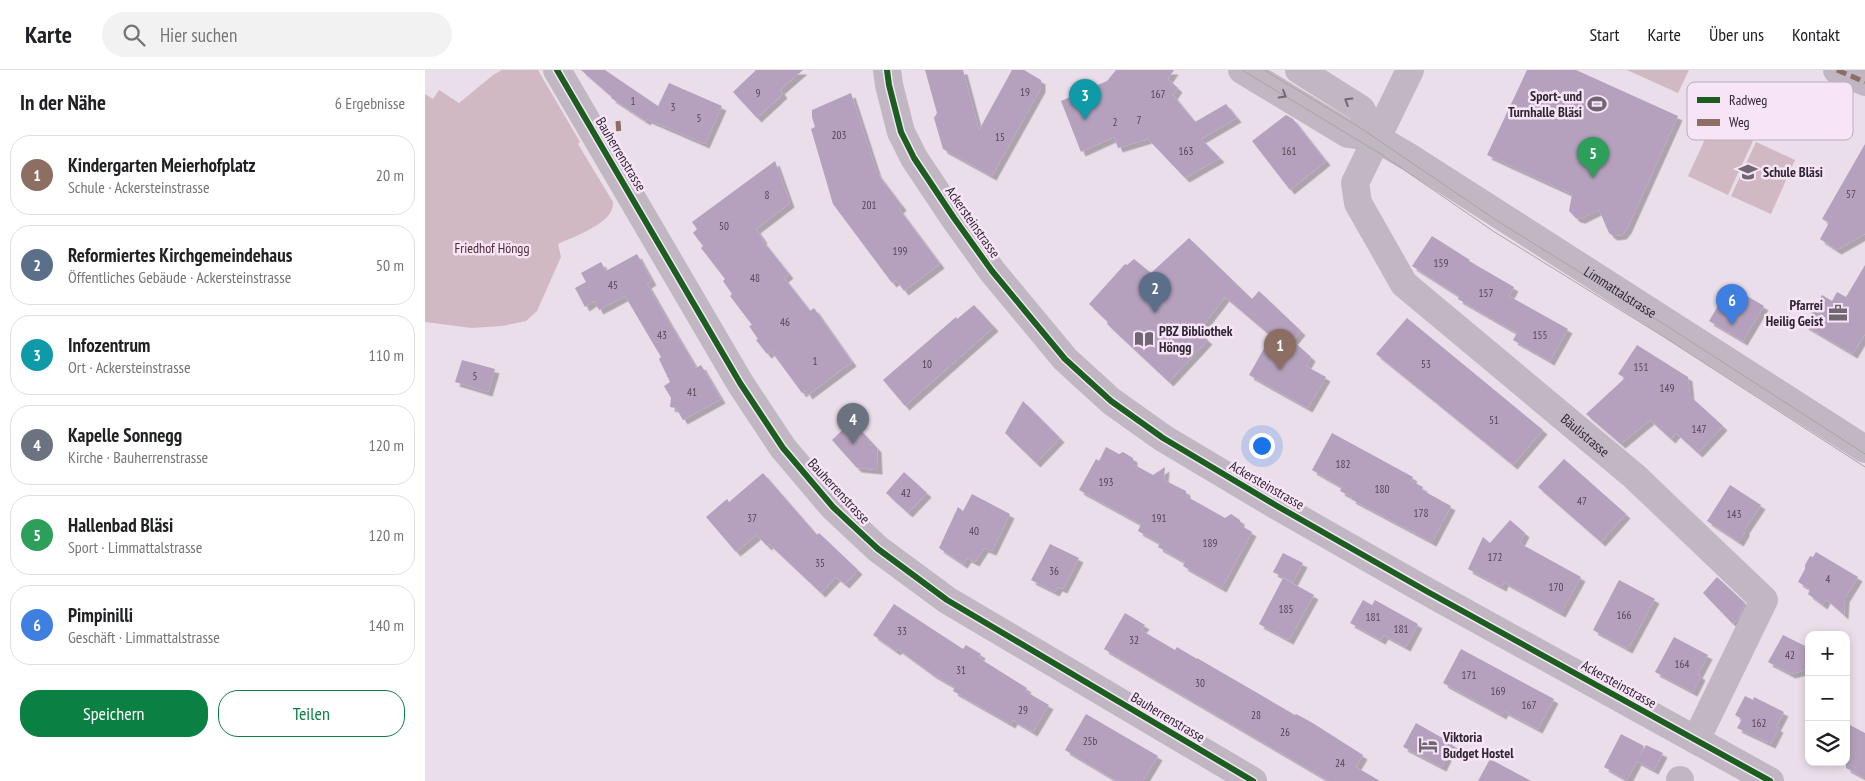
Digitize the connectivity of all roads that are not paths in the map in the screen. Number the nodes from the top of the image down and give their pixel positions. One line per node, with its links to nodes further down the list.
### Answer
1 (557, 70): 11 (street, Bauherrenstrasse)
2 (887, 70): 10 (street, Ackersteinstrasse)
3 (1242, 70): 8 (street, Limmattalstrasse, one-way to 8)
4 (1299, 70): 8 (street, one-way to 4)
5 (1410, 70): 8 (street)
6 (1837, 70): 7 (street)
7 (1865, 82)
8 (1376, 138): 9 (street, Limmattalstrasse); 10 (street, Bäulistrasse)
9 (1865, 449)
10 (1696, 740): 12 (street, Ackersteinstrasse)
11 (1253, 781)
12 (1770, 781)

